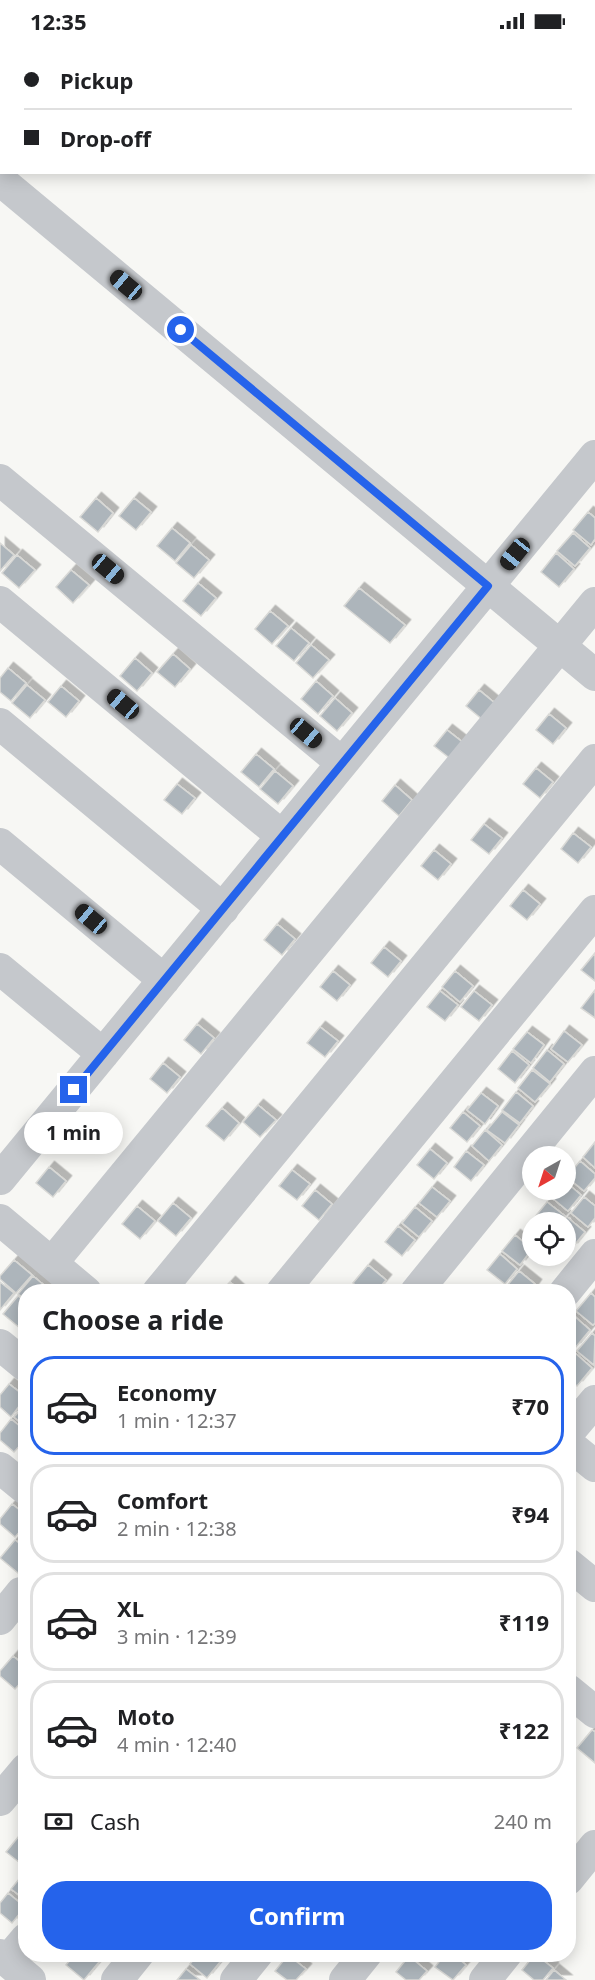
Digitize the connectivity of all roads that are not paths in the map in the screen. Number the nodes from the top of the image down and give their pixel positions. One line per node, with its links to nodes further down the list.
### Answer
1 (0, 180): 4 (street)
2 (595, 456): 4 (street)
3 (0, 480): 11 (street)
4 (488, 586): 7 (street); 11 (street)
5 (0, 602): 12 (street)
6 (595, 603): 7 (street)
7 (560, 646): 8 (street); 23 (street)
8 (595, 675)
9 (0, 724): 14 (street)
10 (595, 760): 25 (street)
11 (342, 763): 12 (street)
12 (282, 836): 14 (street)
13 (0, 844): 17 (street)
14 (223, 909): 17 (street)
15 (595, 911): 26 (street)
16 (0, 969): 18 (street)
17 (164, 980): 18 (street)
18 (103, 1054): 20 (street)
19 (595, 1072): 27 (street)
20 (0, 1179)
21 (0, 1220): 23 (street)
22 (595, 1255): 28 (street)
23 (52, 1263): 24 (street)
24 (77, 1284)
25 (165, 1284)
26 (289, 1284)
27 (423, 1284)
28 (571, 1284)
29 (0, 1345): 30 (street)
30 (18, 1360)
31 (595, 1401): 32 (street)
32 (576, 1424)
33 (576, 1451): 34 (street)
34 (595, 1466)
35 (0, 1468): 36 (street)
36 (18, 1483)
37 (576, 1571): 38 (street)
38 (595, 1586)
39 (16, 1589): 40 (street)
40 (0, 1619)
41 (18, 1779): 42 (street)
42 (0, 1800)
43 (595, 1846): 44 (street)
44 (576, 1869)
45 (132, 1962): 49 (street)
46 (251, 1962): 50 (street)
47 (360, 1962): 51 (street)
48 (500, 1962): 52 (street)
49 (117, 1980)
50 (237, 1980)
51 (345, 1980)
52 (485, 1980)

